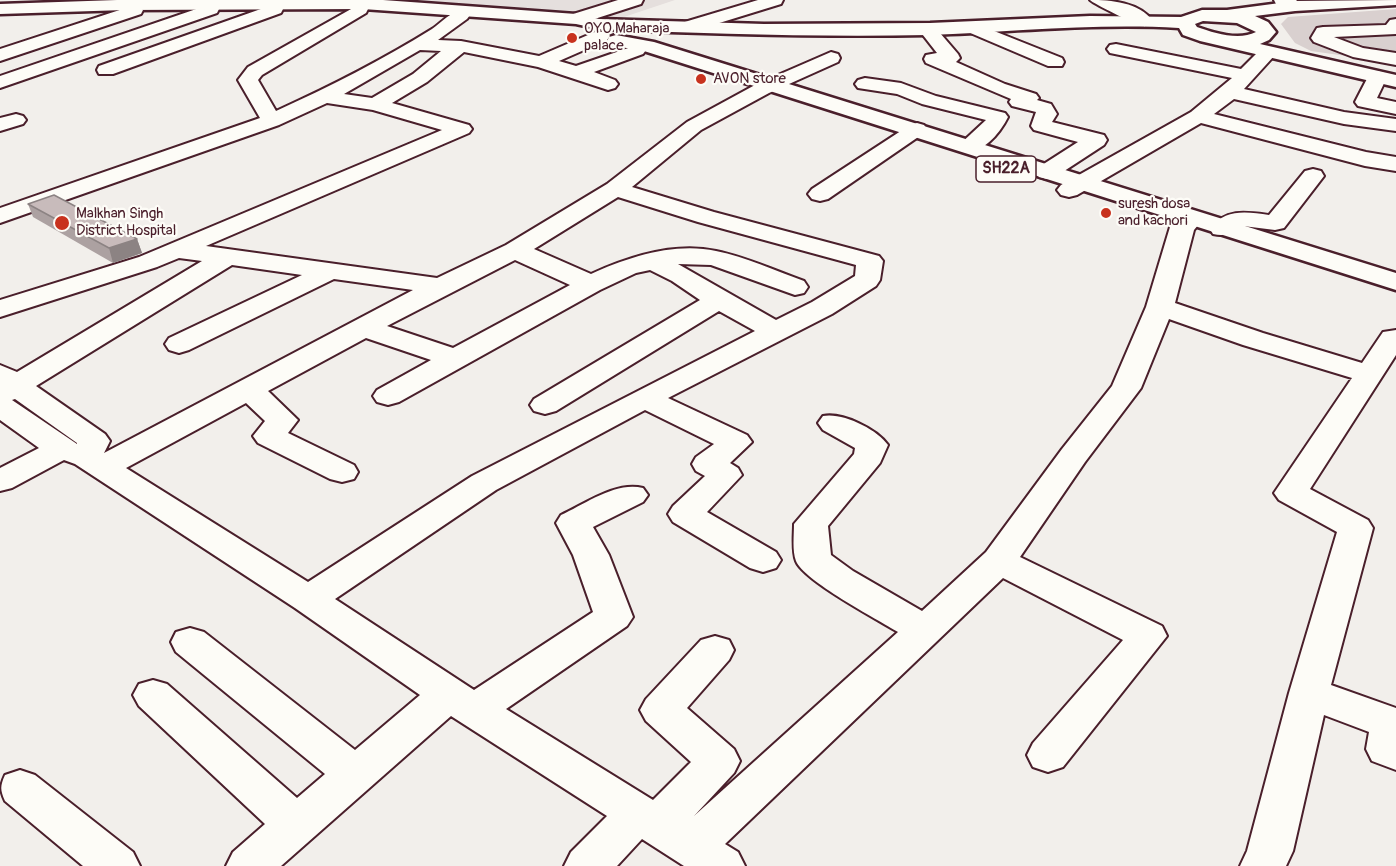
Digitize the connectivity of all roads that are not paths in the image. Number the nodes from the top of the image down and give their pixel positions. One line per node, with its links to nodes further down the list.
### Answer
1 (635, 0): 22 (street)
2 (775, 0): 19 (street)
3 (1098, 0): 16 (street)
4 (1396, 0): 5 (main road)
5 (1288, 3): 15 (main road)
6 (1396, 5): 23 (main road)
7 (0, 9): 8 (main road)
8 (82, 9): 12 (main road); 13 (main road); 22 (main road)
9 (211, 9): 10 (main road); 12 (main road); 36 (street)
10 (275, 9): 11 (main road); 32 (street)
11 (360, 9): 14 (main road); 45 (street)
12 (135, 10): 27 (street)
13 (0, 15)
14 (461, 15): 22 (main road); 24 (street)
15 (1222, 16): 17 (main road); 23 (main road)
16 (1144, 21): 17 (main road); 20 (main road)
17 (1185, 23): 23 (main road)
18 (1396, 24): 29 (street)
19 (684, 28): 21 (main road); 22 (main road)
20 (974, 28): 21 (main road); 31 (street)
21 (928, 30): 50 (street)
22 (603, 32): 30 (street); 33 (street); 39 (main road, SH22A)
23 (1264, 37): 34 (street); 35 (main road)
24 (417, 45): 25 (street); 41 (street)
25 (461, 46): 30 (street); 42 (street)
26 (1116, 49): 34 (street)
27 (0, 55)
28 (831, 58): 39 (street)
29 (1396, 59)
30 (541, 62): 33 (street)
31 (1055, 62)
32 (106, 70)
33 (577, 72): 37 (street)
34 (1243, 75): 40 (street)
35 (1390, 78): 43 (street)
36 (0, 82)
37 (608, 84)
38 (865, 84): 48 (street)
39 (767, 87): 47 (main road, SH22A); 53 (street)
40 (1230, 92): 44 (street); 46 (street)
41 (324, 97): 42 (street); 45 (street)
42 (375, 104): 57 (street)
43 (1396, 108)
44 (1198, 116): 49 (street); 52 (street)
45 (273, 121): 55 (street)
46 (1396, 125)
47 (911, 133): 48 (main road, SH22A); 52 (main road, SH22A); 54 (street)
48 (969, 146): 50 (main road, SH22A)
49 (1396, 164)
50 (1047, 172): 52 (main road, SH22A)
51 (1313, 176): 56 (street)
52 (1075, 187): 56 (main road, SH22A)
53 (615, 189): 58 (street); 72 (street)
54 (820, 194)
55 (0, 216)
56 (1198, 225): 63 (main road, SH22A); 67 (main road, SH22A); 69 (street)
57 (176, 250): 59 (street); 70 (street)
58 (515, 250): 64 (street); 65 (street)
59 (227, 257): 61 (street); 76 (street)
60 (653, 262): 64 (street); 66 (street); 68 (street)
61 (290, 266): 62 (street); 62 (street)
62 (330, 271): 65 (street)
63 (1396, 282)
64 (591, 284): 74 (street)
65 (441, 286): 71 (street)
66 (795, 287)
67 (1396, 295)
68 (719, 300): 72 (street); 80 (street)
69 (1160, 307): 75 (street); 87 (street)
70 (0, 309)
71 (365, 328): 74 (street); 77 (street)
72 (776, 331): 79 (street)
73 (1395, 338): 92 (street)
74 (456, 360): 78 (street)
75 (1356, 370)
76 (4, 390): 82 (street)
77 (250, 390): 82 (street); 83 (street)
78 (388, 396)
79 (644, 398): 86 (street); 88 (street)
80 (545, 405)
81 (834, 423): 89 (street)
82 (82, 458): 84 (street); 88 (street)
83 (342, 472)
84 (0, 481)
85 (632, 495): 94 (street)
86 (763, 560)
87 (999, 561): 89 (street); 96 (street)
88 (308, 599): 94 (street)
89 (926, 631): 101 (street)
90 (190, 642): 97 (street)
91 (715, 650): 99 (street)
92 (1309, 693): 95 (street); 105 (street)
93 (153, 695): 100 (street)
94 (461, 702): 97 (street); 99 (street)
95 (1396, 753)
96 (1048, 755)
97 (355, 774): 100 (street)
98 (20, 788): 102 (street)
99 (648, 819): 101 (street); 104 (street)
100 (296, 825): 103 (street)
101 (707, 856)
102 (117, 866)
103 (249, 866)
104 (587, 866)
105 (1263, 866)

